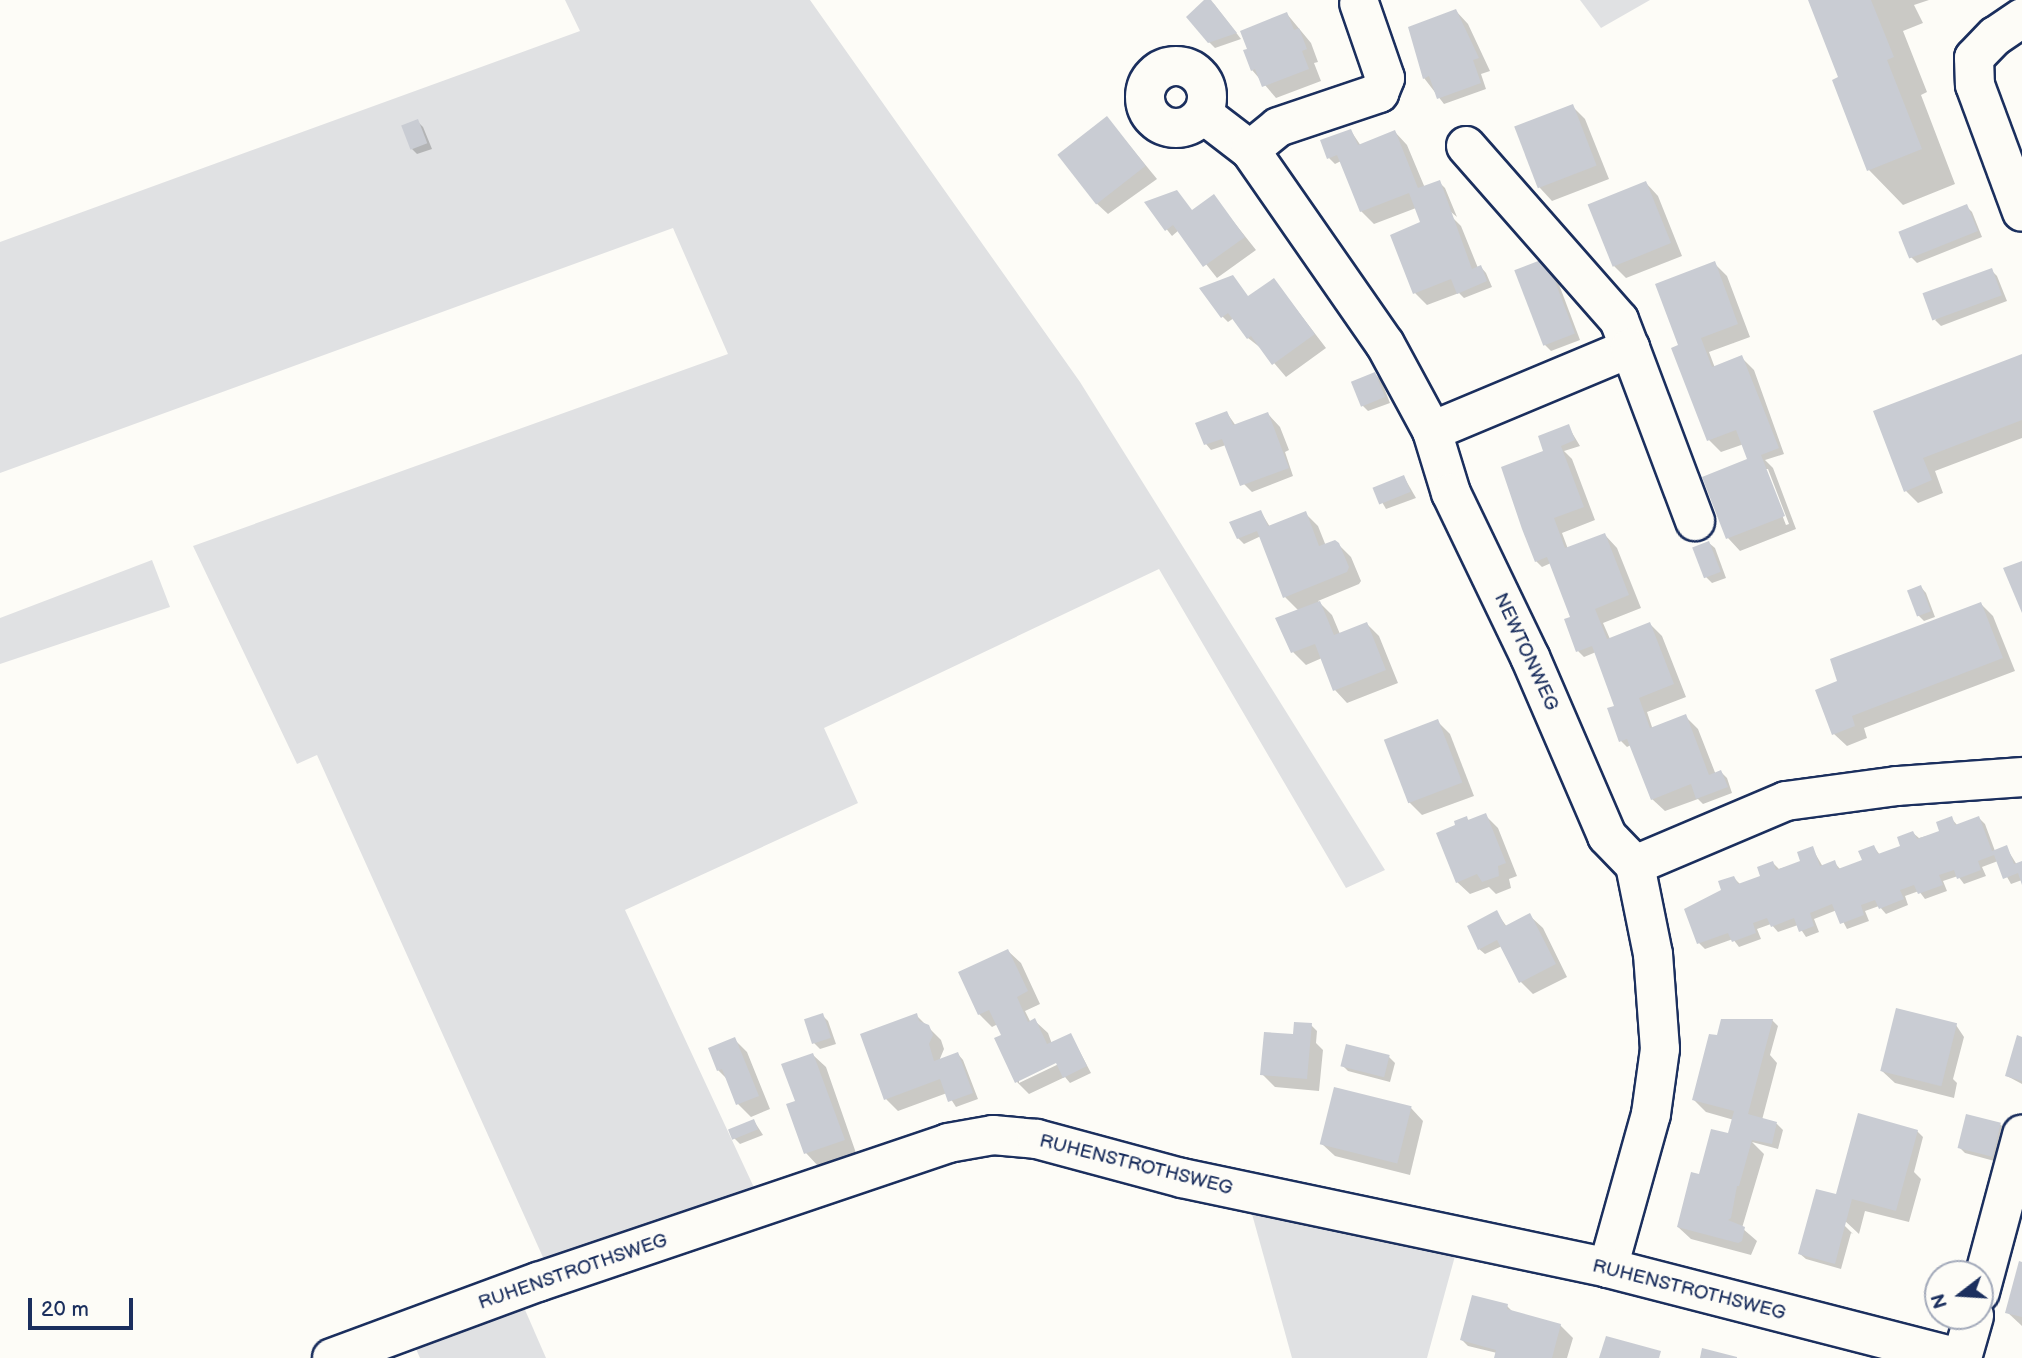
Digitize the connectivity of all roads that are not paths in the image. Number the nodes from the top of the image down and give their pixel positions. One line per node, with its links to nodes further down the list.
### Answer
1 (1359, 3): 5 (street)
2 (2022, 18): 6 (street)
3 (1202, 114): 5 (street, NEWTONWEG)
4 (1466, 146): 7 (street)
5 (1250, 150): 8 (street, NEWTONWEG)
6 (2022, 212)
7 (1630, 348): 8 (street); 9 (street)
8 (1432, 431): 11 (street, NEWTONWEG)
9 (1695, 521)
10 (2022, 777): 11 (street)
11 (1635, 865): 14 (street)
12 (2022, 1135): 13 (street)
13 (1989, 1260)
14 (1608, 1268): 16 (street, RUHENSTROTHSWEG); 17 (street, RUHENSTROTHSWEG)
15 (1969, 1330): 17 (street, RUHENSTROTHSWEG)
16 (332, 1358)
17 (1960, 1358)

